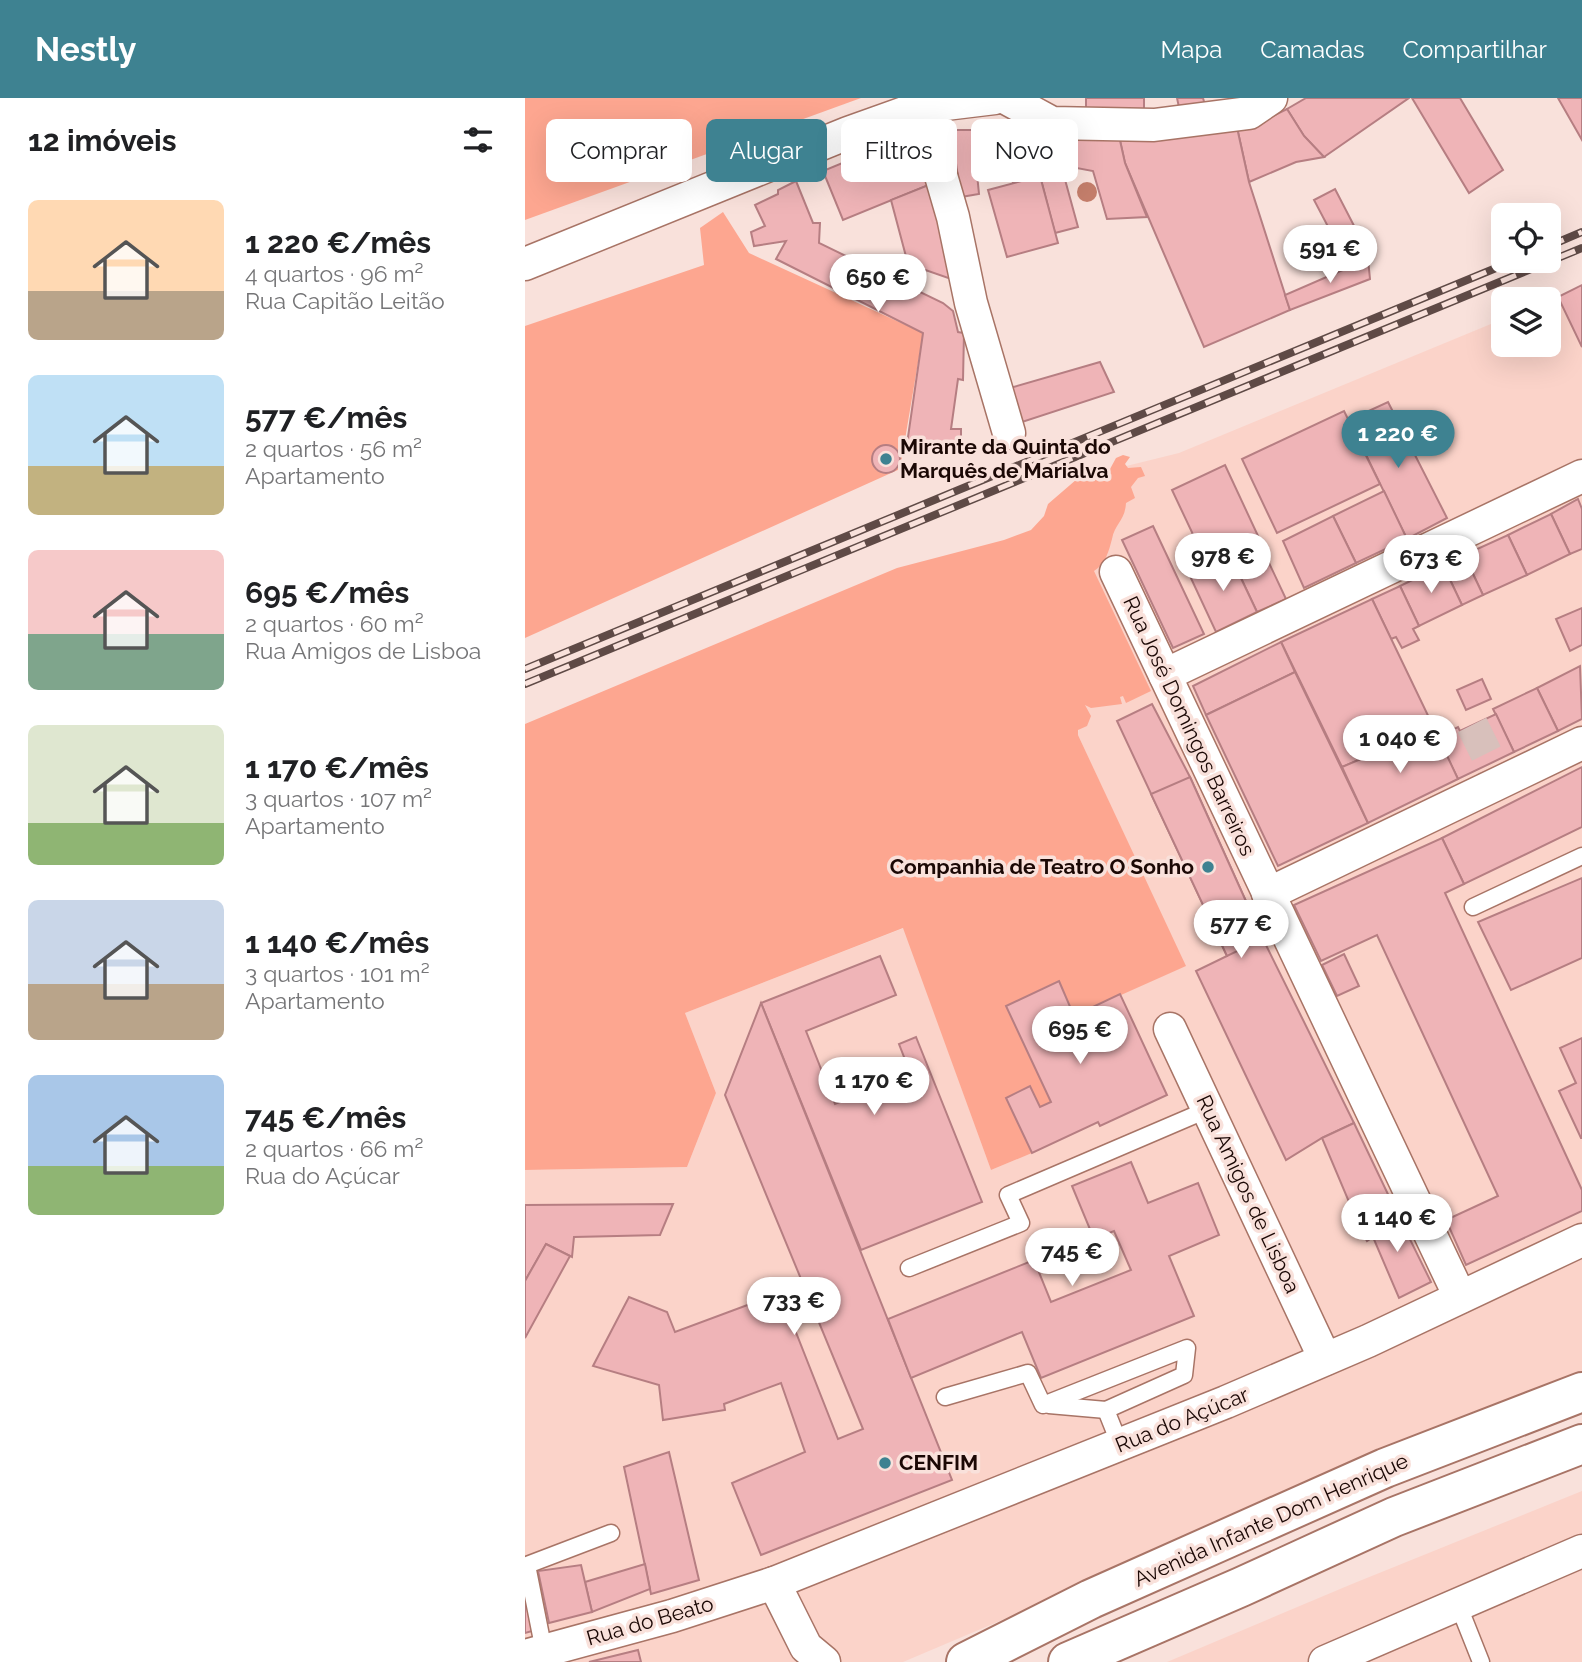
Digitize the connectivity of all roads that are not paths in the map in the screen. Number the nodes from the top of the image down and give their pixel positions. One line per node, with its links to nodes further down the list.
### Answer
1 (995, 98): 4 (street)
2 (1006, 98): 3 (street)
3 (1271, 98)
4 (921, 107): 5 (street); 6 (street)
5 (525, 264)
6 (1009, 433)
7 (1582, 476): 9 (street)
8 (1116, 572): 9 (street, Rua José Domingos Barreiros)
9 (1165, 676): 12 (street, Rua José Domingos Barreiros)
10 (1582, 743): 12 (street)
11 (1582, 856): 13 (lane)
12 (1268, 894): 18 (street, Rua José Domingos Barreiros)
13 (1473, 907)
14 (1170, 1029): 15 (street, Rua Amigos de Lisboa)
15 (1209, 1109): 17 (lane); 19 (street, Rua Amigos de Lisboa)
16 (1582, 1240): 18 (street, Rua do Açúcar)
17 (909, 1268)
18 (1460, 1297): 19 (street, Rua do Açúcar)
19 (1325, 1359): 26 (street, Rua do Açúcar)
20 (1582, 1392): 34 (main road, Avenida Infante Dom Henrique)
21 (945, 1397): 22 (lane)
22 (1043, 1405): 23 (lane); 23 (lane)
23 (1106, 1410): 26 (lane)
24 (1582, 1435): 27 (main road)
25 (1582, 1444): 27 (main road)
26 (1120, 1445): 30 (street, Rua do Açúcar)
27 (1481, 1482): 35 (main road)
28 (611, 1533): 32 (lane)
29 (1582, 1551): 31 (street)
30 (774, 1583): 32 (street, Rua do Beato); 33 (street)
31 (1458, 1604): 36 (street); 37 (lane)
32 (534, 1654)
33 (812, 1657)
34 (967, 1662)
35 (1069, 1662)
36 (1325, 1662)
37 (1481, 1662)

